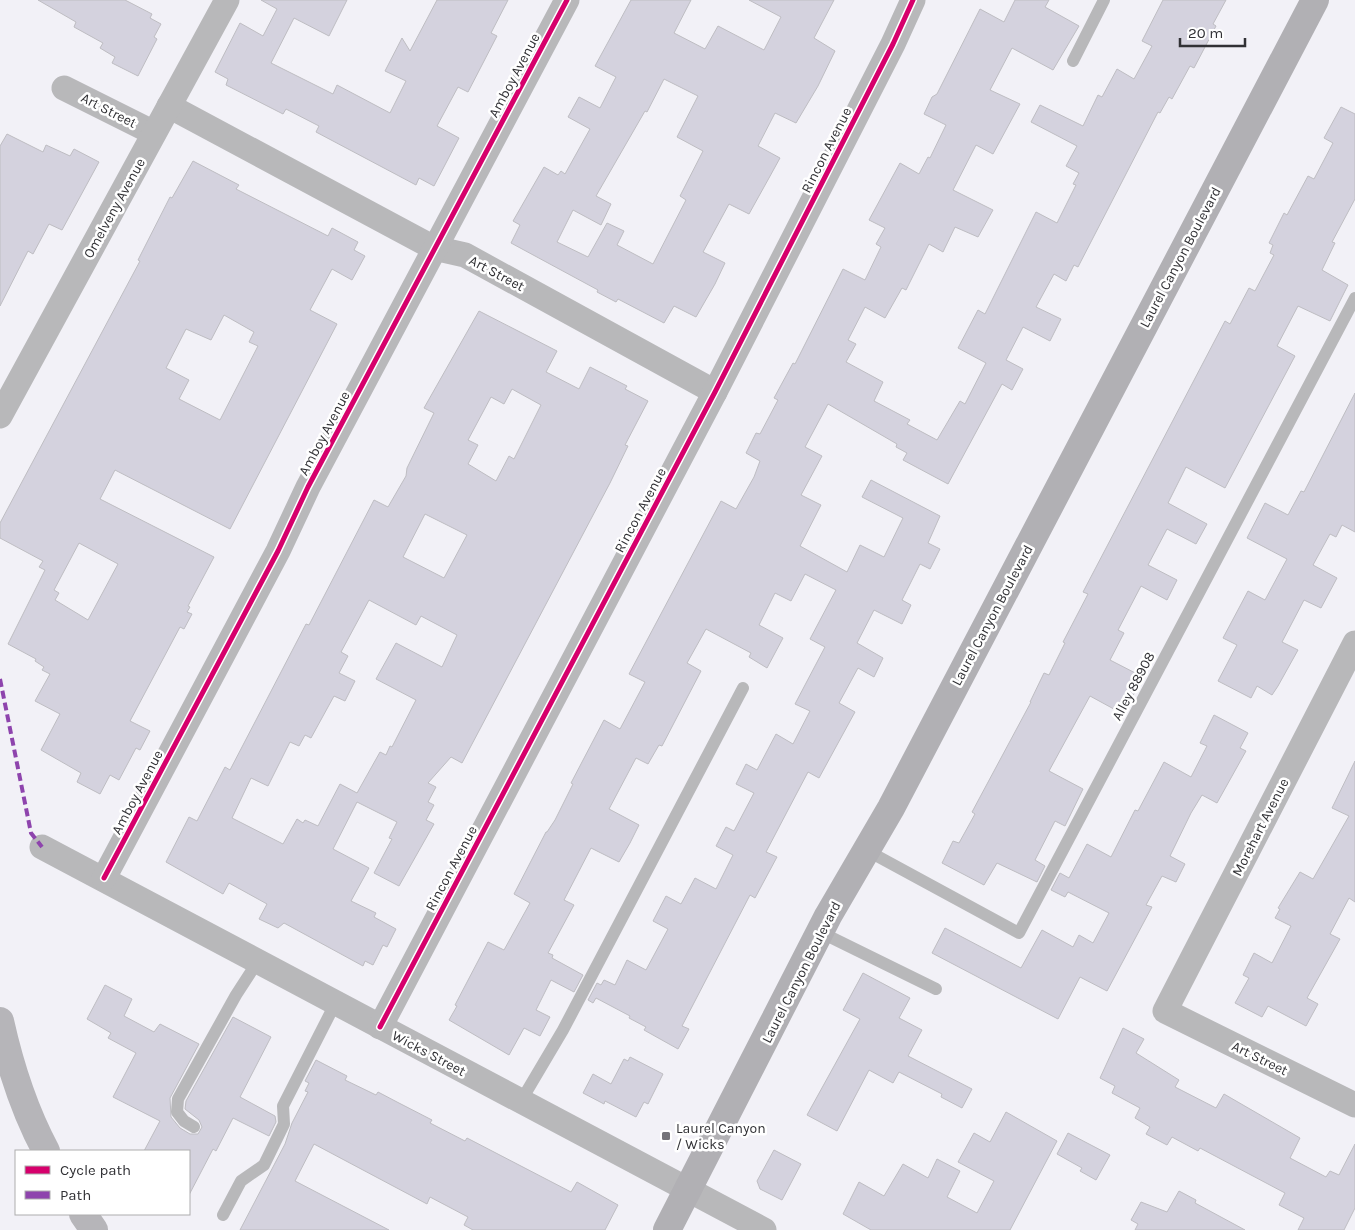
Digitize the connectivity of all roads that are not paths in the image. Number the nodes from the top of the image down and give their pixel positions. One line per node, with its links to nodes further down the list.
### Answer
1 (227, 0): 8 (street, Omelveny Avenue)
2 (566, 0): 10 (street, Amboy Avenue)
3 (913, 0): 12 (street, Rincon Avenue)
4 (1104, 0): 6 (lane)
5 (1315, 0): 17 (main road, Laurel Canyon Boulevard)
6 (1073, 61)
7 (64, 88): 9 (street, Art Street)
8 (169, 106): 9 (street, Omelveny Avenue); 10 (street, Art Street)
9 (154, 133): 13 (street, Omelveny Avenue)
10 (434, 248): 12 (street, Art Street); 18 (street, Amboy Avenue)
11 (1355, 298): 17 (lane, Alley 88908)
12 (716, 392): 25 (street, Rincon Avenue)
13 (0, 416)
14 (1355, 643): 23 (street, Morehart Avenue)
15 (743, 688): 26 (lane)
16 (42, 847): 18 (street, Wicks Street)
17 (866, 850): 19 (main road, Laurel Canyon Boulevard)
18 (104, 878): 20 (street, Wicks Street)
19 (820, 932): 21 (lane); 30 (main road, Laurel Canyon Boulevard)
20 (258, 961): 22 (street, Wicks Street); 28 (lane)
21 (936, 989)
22 (336, 1002): 25 (street, Wicks Street); 32 (lane)
23 (1166, 1011): 27 (street, Art Street)
24 (0, 1020): 29 (highway)
25 (380, 1026): 26 (street, Wicks Street)
26 (521, 1101): 30 (street, Wicks Street)
27 (1355, 1105)
28 (194, 1127)
29 (45, 1150)
30 (686, 1190): 34 (main road, Laurel Canyon Boulevard); 35 (street, Wicks Street)
31 (84, 1215): 33 (highway)
32 (224, 1215)
33 (94, 1230)
34 (667, 1230)
35 (764, 1230)

